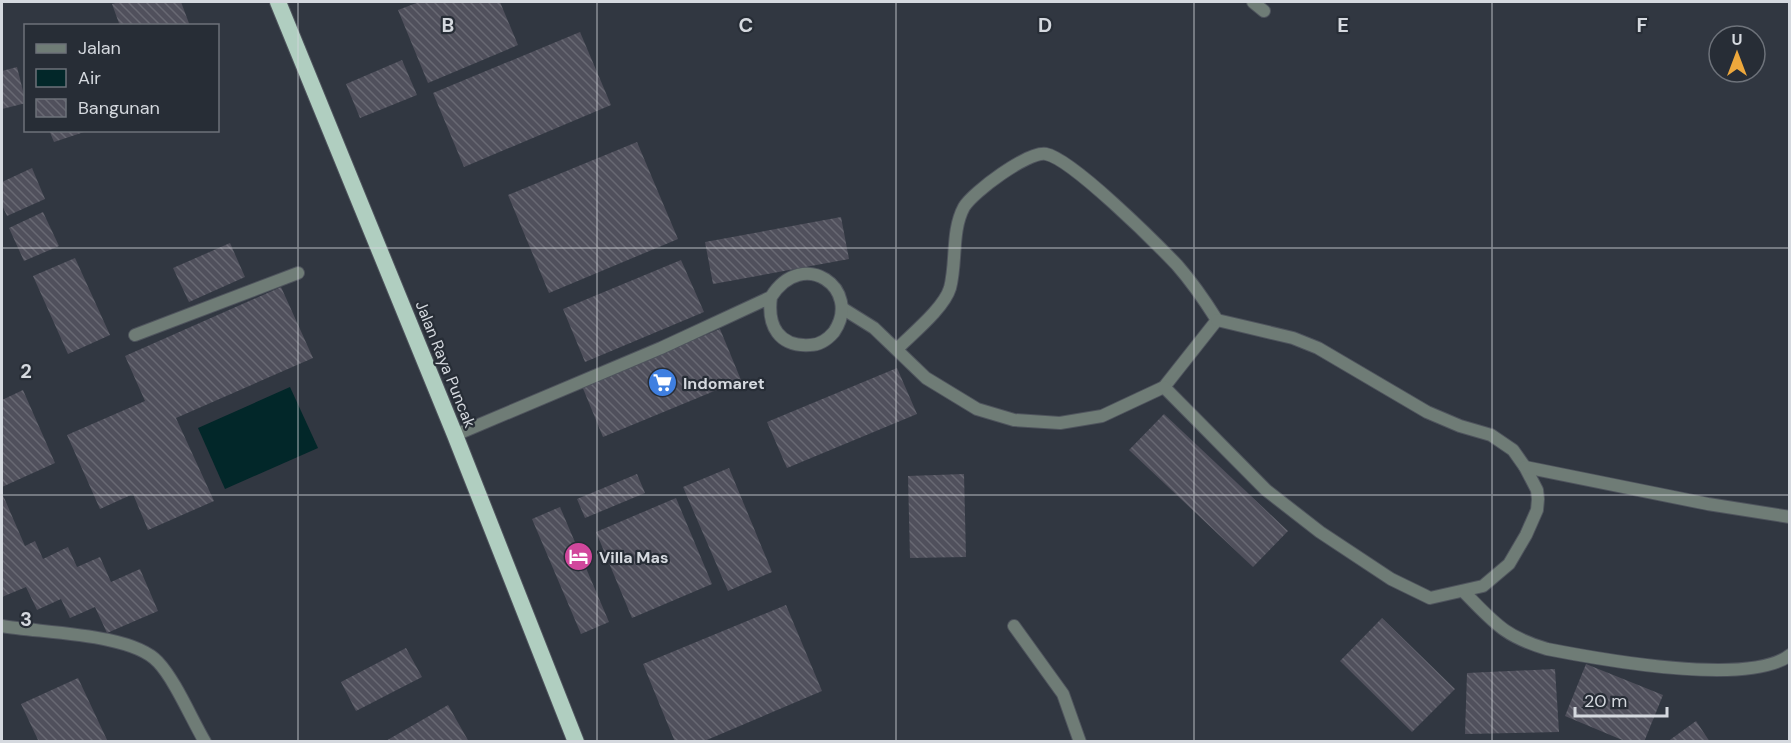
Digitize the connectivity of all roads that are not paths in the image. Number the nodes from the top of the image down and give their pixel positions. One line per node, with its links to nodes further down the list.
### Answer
1 (279, 2): 11 (highway, Jalan Raya Puncak)
2 (1253, 2): 3 (street)
3 (1264, 11)
4 (298, 273): 8 (street)
5 (771, 297): 6 (street); 6 (street); 11 (street)
6 (842, 308): 9 (street)
7 (1217, 320): 9 (street); 10 (street); 12 (street)
8 (135, 335)
9 (897, 349): 10 (street)
10 (1164, 387): 14 (street)
11 (455, 435): 19 (highway, Jalan Raya Puncak)
12 (1525, 467): 13 (street); 14 (street)
13 (1790, 517)
14 (1463, 591): 17 (street)
15 (2, 626): 18 (street)
16 (1014, 626): 20 (street)
17 (1790, 655)
18 (205, 741)
19 (576, 741)
20 (1080, 741)

